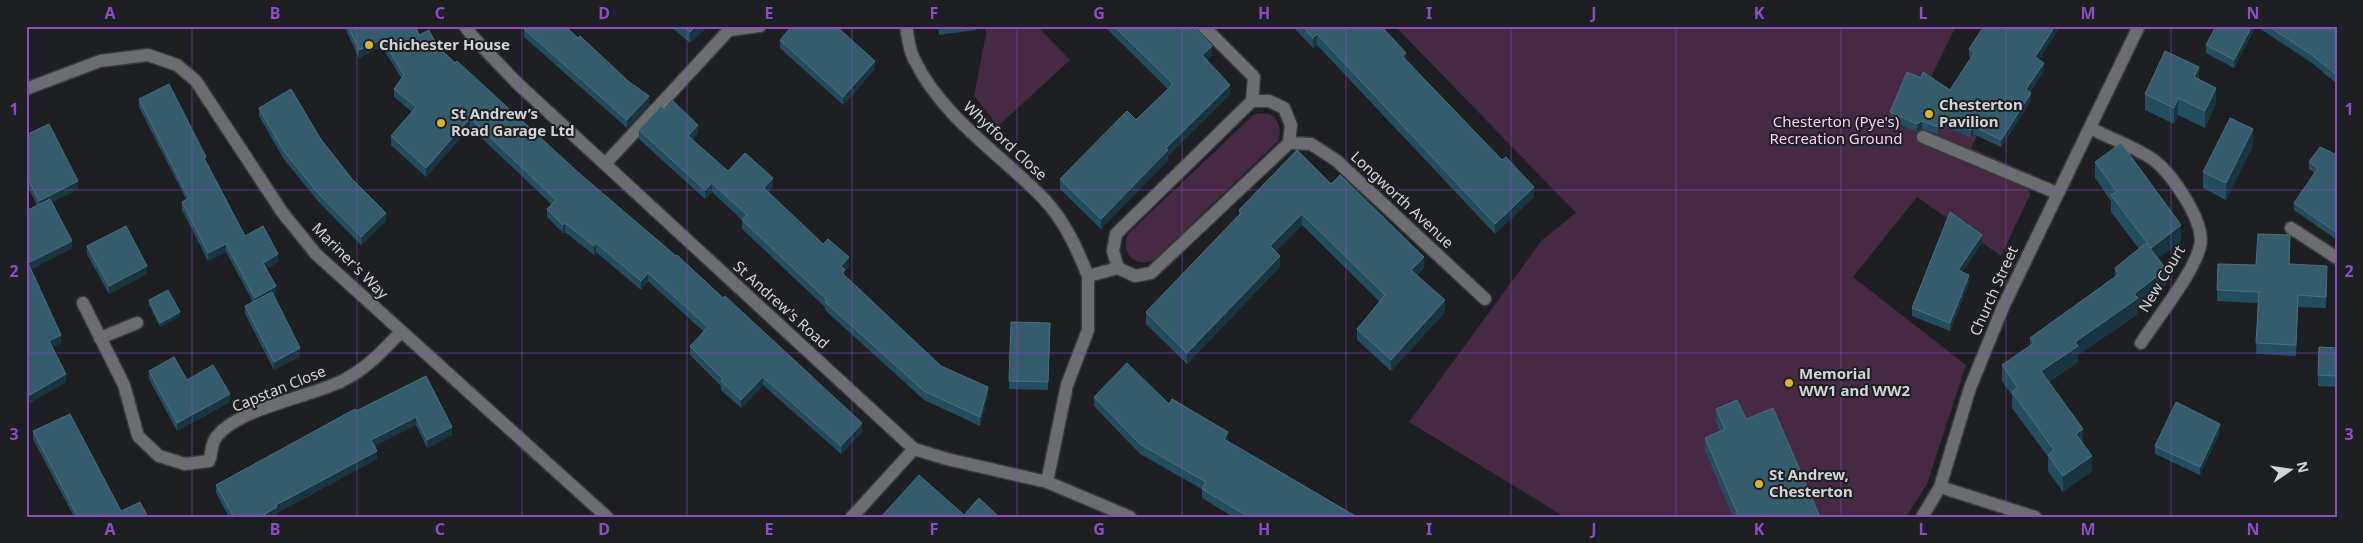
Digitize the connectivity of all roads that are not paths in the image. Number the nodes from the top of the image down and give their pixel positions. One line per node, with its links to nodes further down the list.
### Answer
1 (465, 26): 11 (street, St Andrew's Road)
2 (760, 26): 11 (street)
3 (906, 26): 16 (street, Whytford Close)
4 (1203, 26): 7 (street)
5 (2139, 26): 8 (street, Church Street)
6 (26, 89): 20 (street, Mariner's Way)
7 (1252, 101): 10 (street); 15 (street)
8 (2090, 128): 12 (street, Church Street); 22 (street, New Court)
9 (1923, 137): 12 (street)
10 (1289, 143): 15 (street); 17 (street, Longworth Avenue)
11 (605, 164): 23 (street, St Andrew's Road)
12 (2057, 193): 25 (street, Church Street)
13 (2291, 228): 14 (street)
14 (2337, 258)
15 (1118, 268): 16 (street)
16 (1088, 276): 24 (street)
17 (1484, 299)
18 (83, 303): 21 (street, Capstan Close)
19 (137, 323): 21 (street)
20 (401, 332): 21 (street, Capstan Close); 26 (street, Mariner's Way)
21 (100, 338)
22 (2141, 343)
23 (914, 449): 24 (street, St Andrew's Road); 27 (street)
24 (1047, 482): 28 (street, St Andrew's Road)
25 (1940, 487): 29 (street); 30 (street)
26 (607, 517)
27 (852, 517)
28 (1130, 517)
29 (1922, 517)
30 (2035, 517)

